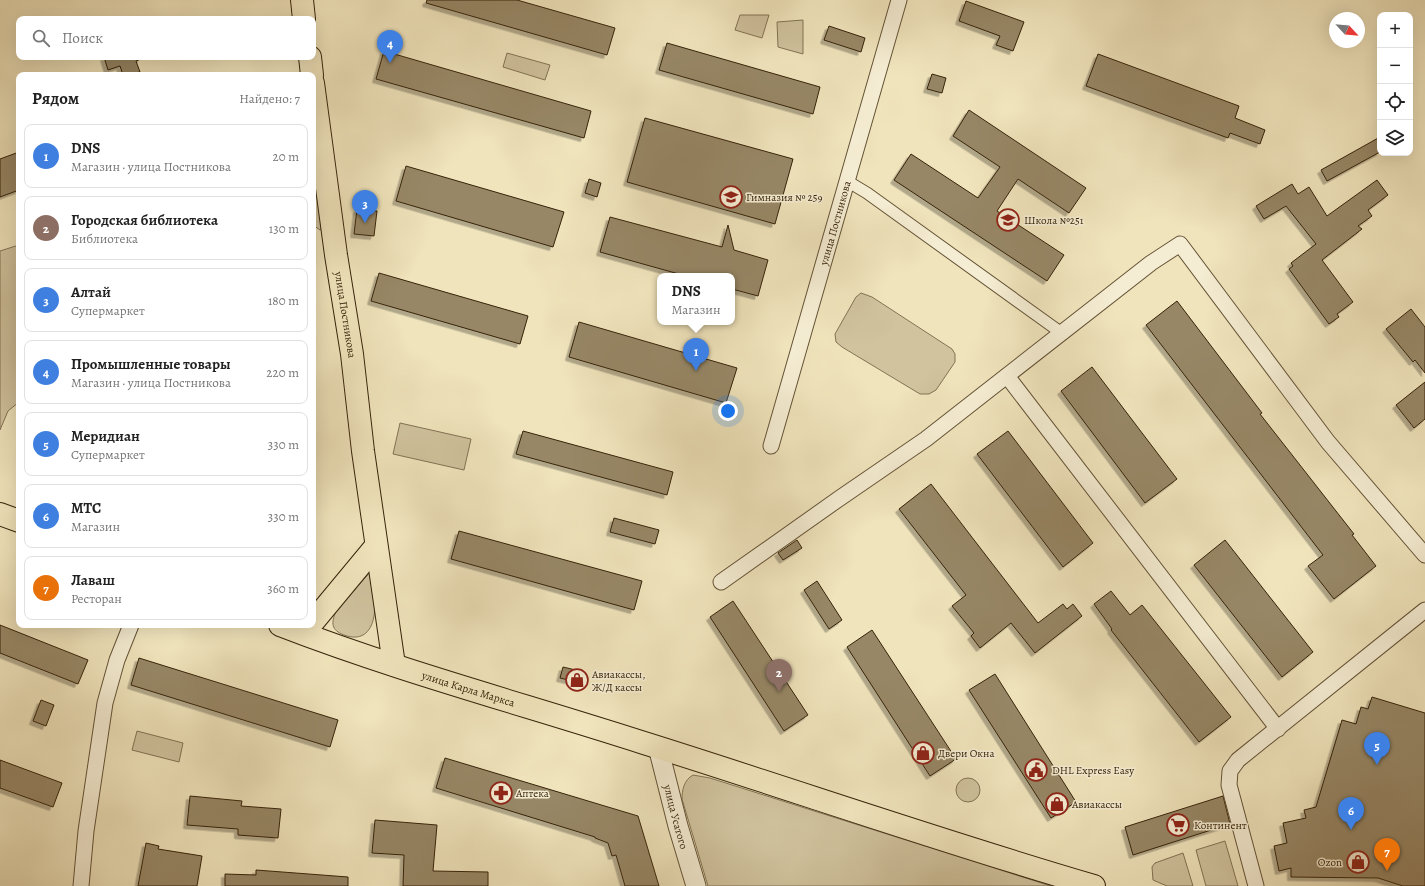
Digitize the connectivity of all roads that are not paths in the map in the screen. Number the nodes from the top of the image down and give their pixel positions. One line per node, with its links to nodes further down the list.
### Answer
1 (302, 0): 3 (main road)
2 (899, 0): 7 (street, улица Постникова)
3 (304, 16)
4 (310, 60): 5 (main road)
5 (312, 72)
6 (316, 104): 13 (main road, улица Постникова)
7 (846, 181): 8 (street); 10 (street, улица Постникова)
8 (1063, 334): 9 (street); 14 (street)
9 (1007, 376): 15 (street); 21 (street)
10 (771, 446)
11 (0, 514): 12 (main road)
12 (16, 520)
13 (376, 546): 17 (main road); 20 (main road, улица Постникова)
14 (1425, 555)
15 (721, 582)
16 (1425, 610): 21 (street)
17 (316, 619)
18 (130, 628): 23 (street)
19 (311, 628): 20 (main road, улица Карла Маркса)
20 (394, 665): 22 (main road, улица Карла Маркса)
21 (1278, 729): 26 (street)
22 (658, 747): 24 (street, улица Усатого); 25 (main road, улица Карла Маркса)
23 (80, 886)
24 (696, 886)
25 (1094, 886)
26 (1256, 886)

